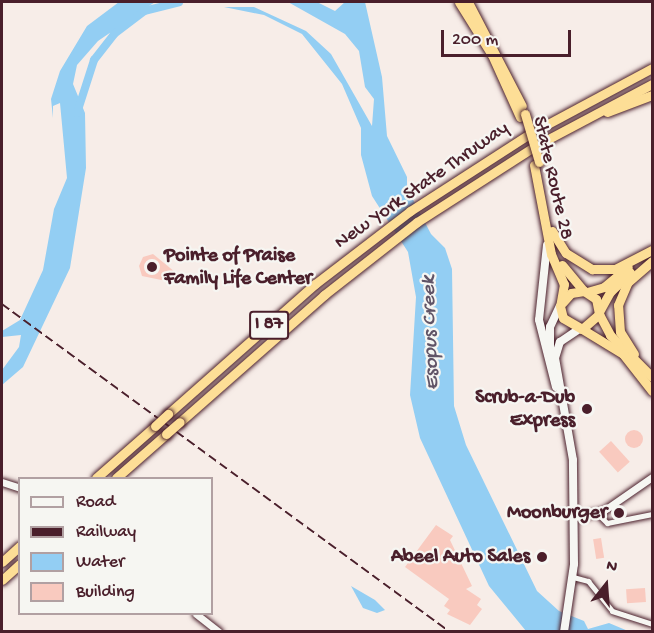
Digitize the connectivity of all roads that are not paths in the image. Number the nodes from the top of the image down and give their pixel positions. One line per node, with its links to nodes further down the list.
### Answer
1 (459, 2): 6 (highway, State Route 28)
2 (468, 2): 6 (highway, State Route 28)
3 (652, 68): 21 (highway, New York State Thruway / I 87, bridge)
4 (652, 84): 7 (highway, New York State Thruway / I 87)
5 (652, 96): 7 (highway)
6 (523, 116): 8 (highway, State Route 28, bridge)
7 (558, 133): 22 (highway, New York State Thruway / I 87, bridge)
8 (550, 234): 10 (highway); 12 (highway, State Route 28); 13 (highway, State Route 28); 18 (main road)
9 (652, 250): 10 (highway)
10 (642, 257): 12 (highway)
11 (652, 260): 14 (highway); 16 (highway)
12 (586, 291): 13 (highway); 14 (highway)
13 (561, 305): 15 (highway); 18 (main road)
14 (599, 312): 15 (highway); 16 (highway)
15 (580, 329): 19 (highway); 20 (main road)
16 (634, 354): 17 (highway)
17 (652, 376)
18 (556, 387): 20 (main road)
19 (652, 392)
20 (564, 405): 28 (main road)
21 (97, 477)
22 (117, 477)
23 (652, 477): 26 (street)
24 (2, 482): 25 (street)
25 (18, 487)
26 (597, 514): 27 (street); 28 (street)
27 (652, 514)
28 (575, 517): 32 (main road)
29 (18, 548): 30 (highway)
30 (2, 562)
31 (18, 566): 33 (highway)
32 (573, 577): 35 (street); 37 (main road)
33 (2, 580)
34 (197, 615): 36 (street)
35 (652, 624)
36 (216, 631)
37 (564, 632)

